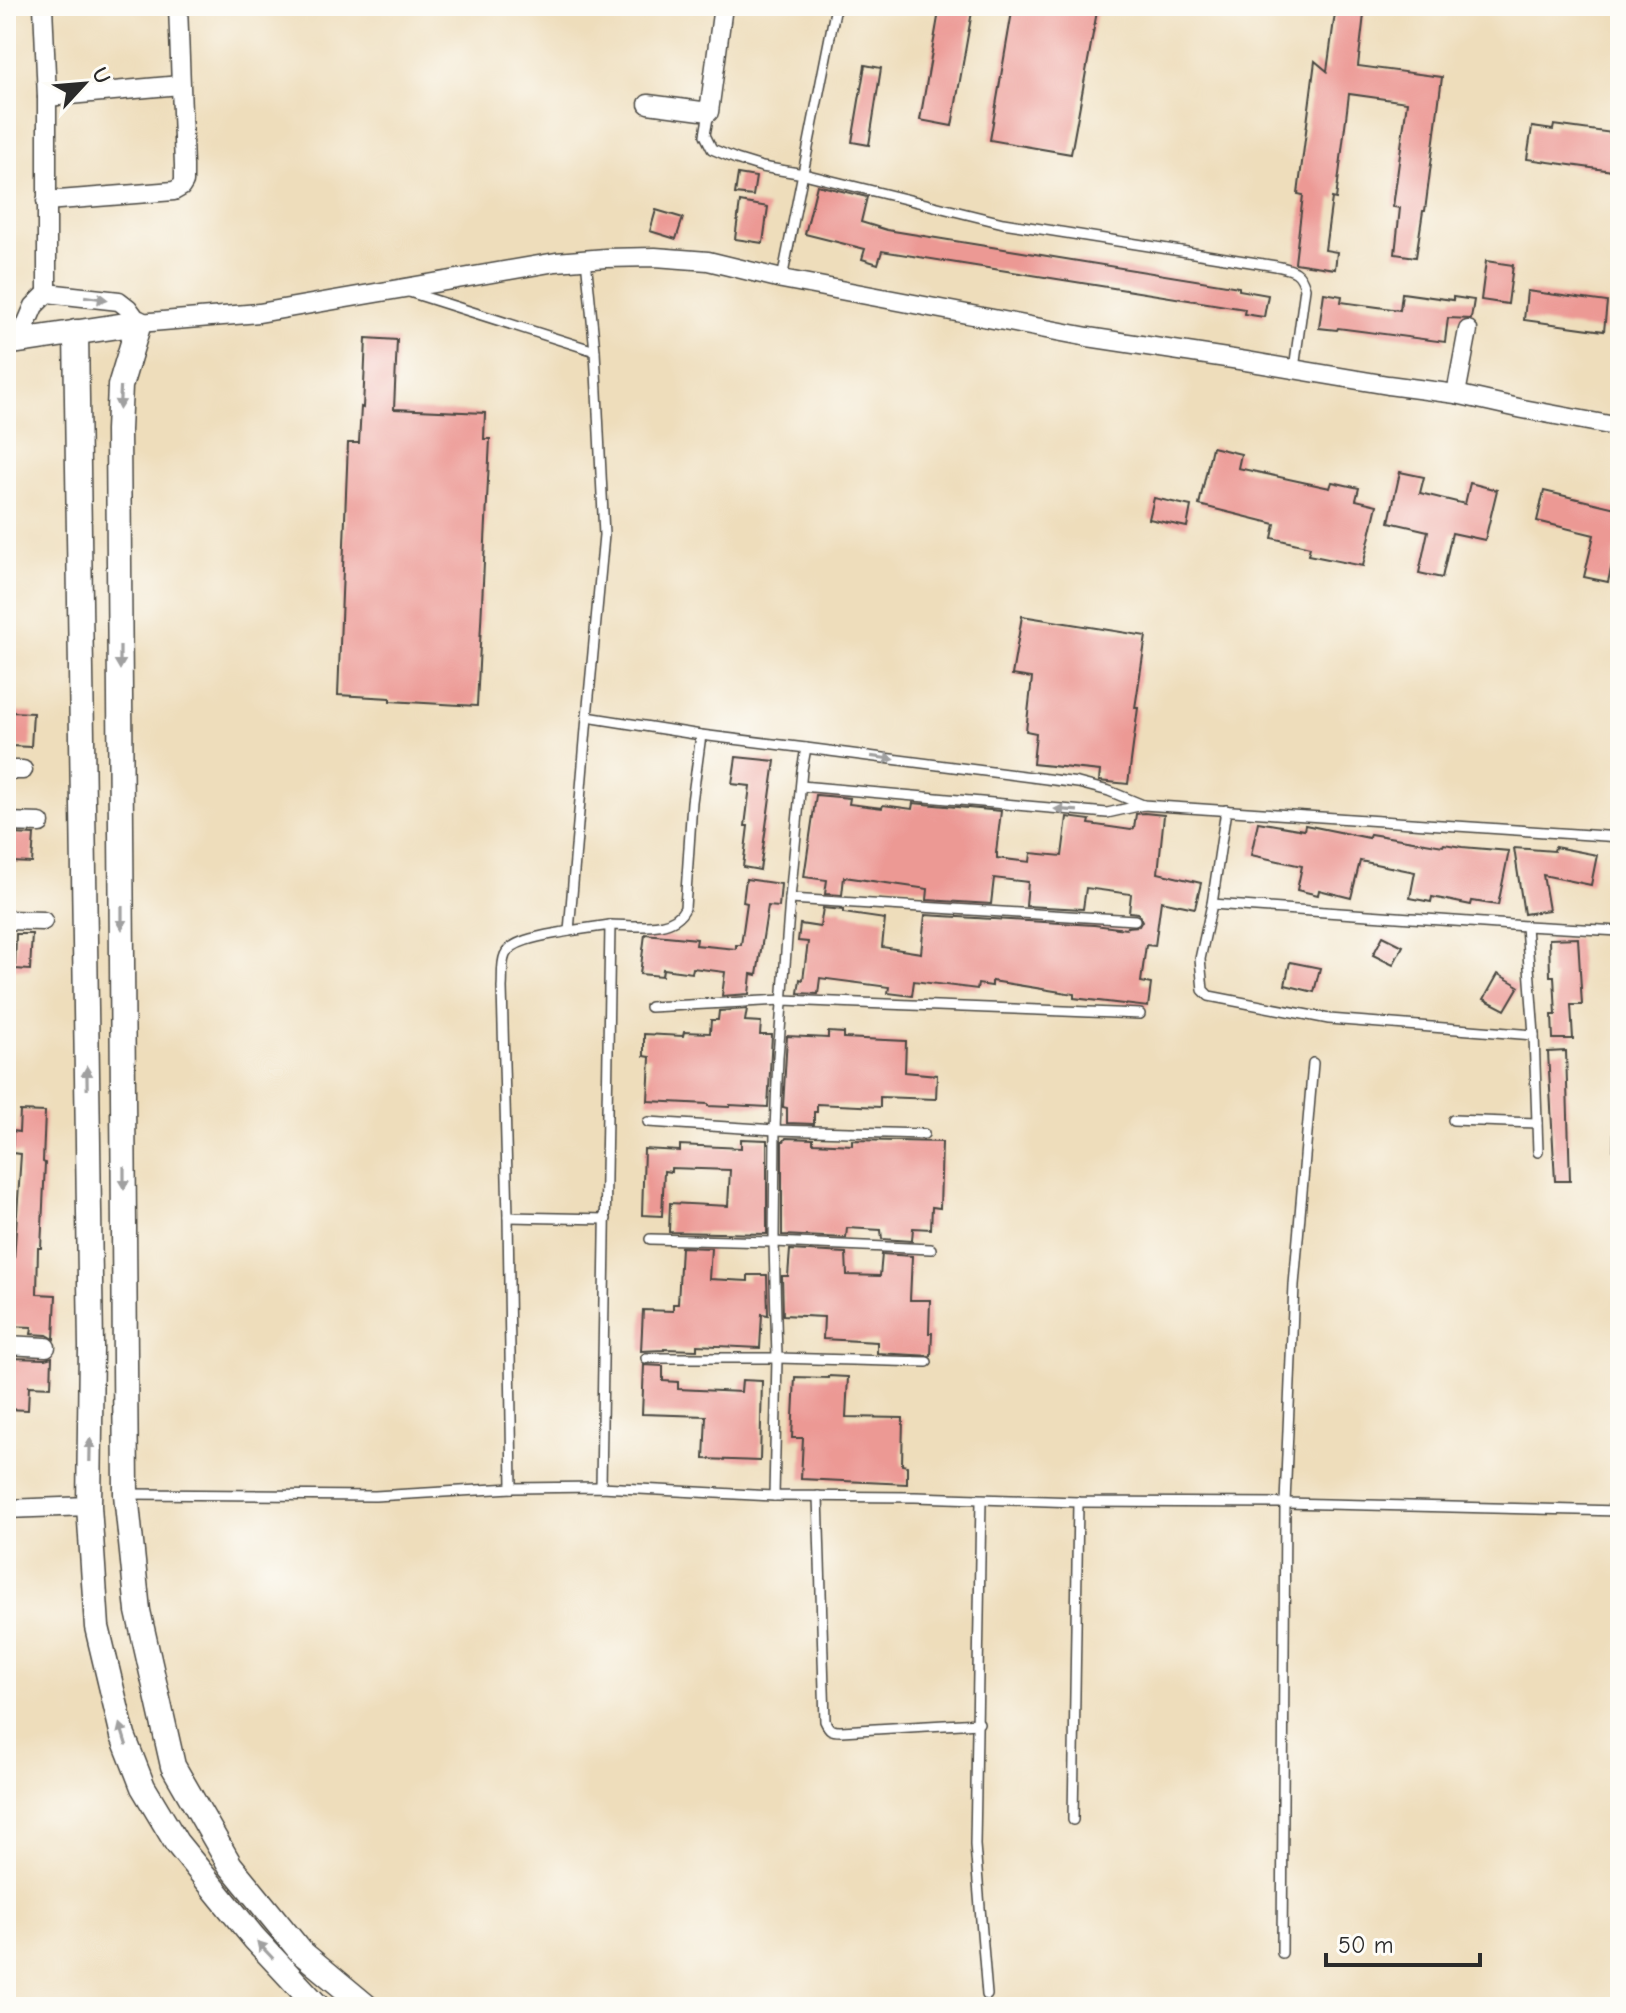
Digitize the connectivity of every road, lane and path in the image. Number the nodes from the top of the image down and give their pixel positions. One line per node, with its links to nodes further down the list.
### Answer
1 (43, 6): 6 (street)
2 (178, 6): 5 (street)
3 (723, 6): 8 (street)
4 (836, 6): 9 (lane)
5 (180, 85): 6 (street); 10 (street)
6 (47, 97): 10 (street)
7 (648, 104): 8 (street)
8 (709, 112): 9 (lane)
9 (804, 174): 12 (lane); 20 (lane)
10 (46, 201): 14 (street)
11 (586, 259): 12 (street); 13 (street); 19 (lane)
12 (782, 279): 20 (street)
13 (399, 289): 15 (street); 19 (lane)
14 (47, 293): 15 (street, one-way to 15); 18 (street)
15 (128, 325): 17 (street); 66 (street, one-way to 66)
16 (1468, 330): 21 (street)
17 (76, 332): 18 (street); 72 (street, one-way to 17)
18 (13, 342)
19 (595, 351): 23 (lane)
20 (1294, 369): 21 (street)
21 (1456, 394): 22 (street)
22 (1620, 427)
23 (587, 717): 24 (lane); 39 (lane)
24 (701, 735): 25 (lane); 37 (lane)
25 (806, 748): 26 (lane); 27 (lane, one-way to 27)
26 (801, 786): 27 (lane, one-way to 26); 32 (lane)
27 (1143, 805): 28 (lane)
28 (1226, 810): 31 (lane); 33 (lane)
29 (6, 822): 30 (street)
30 (40, 823)
31 (1620, 837)
32 (790, 899): 35 (lane); 41 (lane)
33 (1212, 904): 38 (lane); 44 (lane)
34 (6, 920): 36 (street)
35 (1135, 920)
36 (43, 921)
37 (610, 925): 39 (lane); 55 (lane)
38 (1526, 926): 40 (lane); 44 (lane)
39 (569, 931): 54 (lane)
40 (1620, 931)
41 (783, 1000): 42 (lane); 43 (lane); 50 (lane)
42 (650, 1007)
43 (1140, 1014)
44 (1534, 1035): 49 (lane)
45 (1313, 1063): 71 (lane)
46 (1620, 1068): 53 (lane)
47 (1453, 1120): 49 (lane)
48 (648, 1122): 50 (lane)
49 (1537, 1123): 52 (lane)
50 (775, 1130): 51 (lane); 57 (lane)
51 (924, 1134)
52 (1538, 1152)
53 (1618, 1170)
54 (508, 1217): 55 (lane); 65 (lane)
55 (606, 1219): 64 (lane)
56 (650, 1239): 57 (lane)
57 (774, 1242): 58 (lane); 62 (lane)
58 (931, 1249)
59 (6, 1345): 60 (street)
60 (46, 1347)
61 (646, 1358): 62 (lane)
62 (777, 1358): 63 (lane); 67 (lane)
63 (927, 1362)
64 (601, 1487): 65 (lane); 67 (lane)
65 (512, 1488): 66 (lane)
66 (126, 1494): 80 (street)
67 (774, 1496): 68 (lane)
68 (818, 1496): 69 (lane); 75 (lane)
69 (981, 1500): 70 (lane); 75 (lane)
70 (1078, 1502): 71 (lane); 76 (lane)
71 (1285, 1503): 74 (lane); 77 (lane)
72 (89, 1506): 73 (street); 79 (street, one-way to 72)
73 (6, 1509)
74 (1620, 1511)
75 (979, 1723): 78 (lane)
76 (1073, 1820)
77 (1282, 1953)
78 (987, 1995)
79 (318, 2007)
80 (367, 2007)

